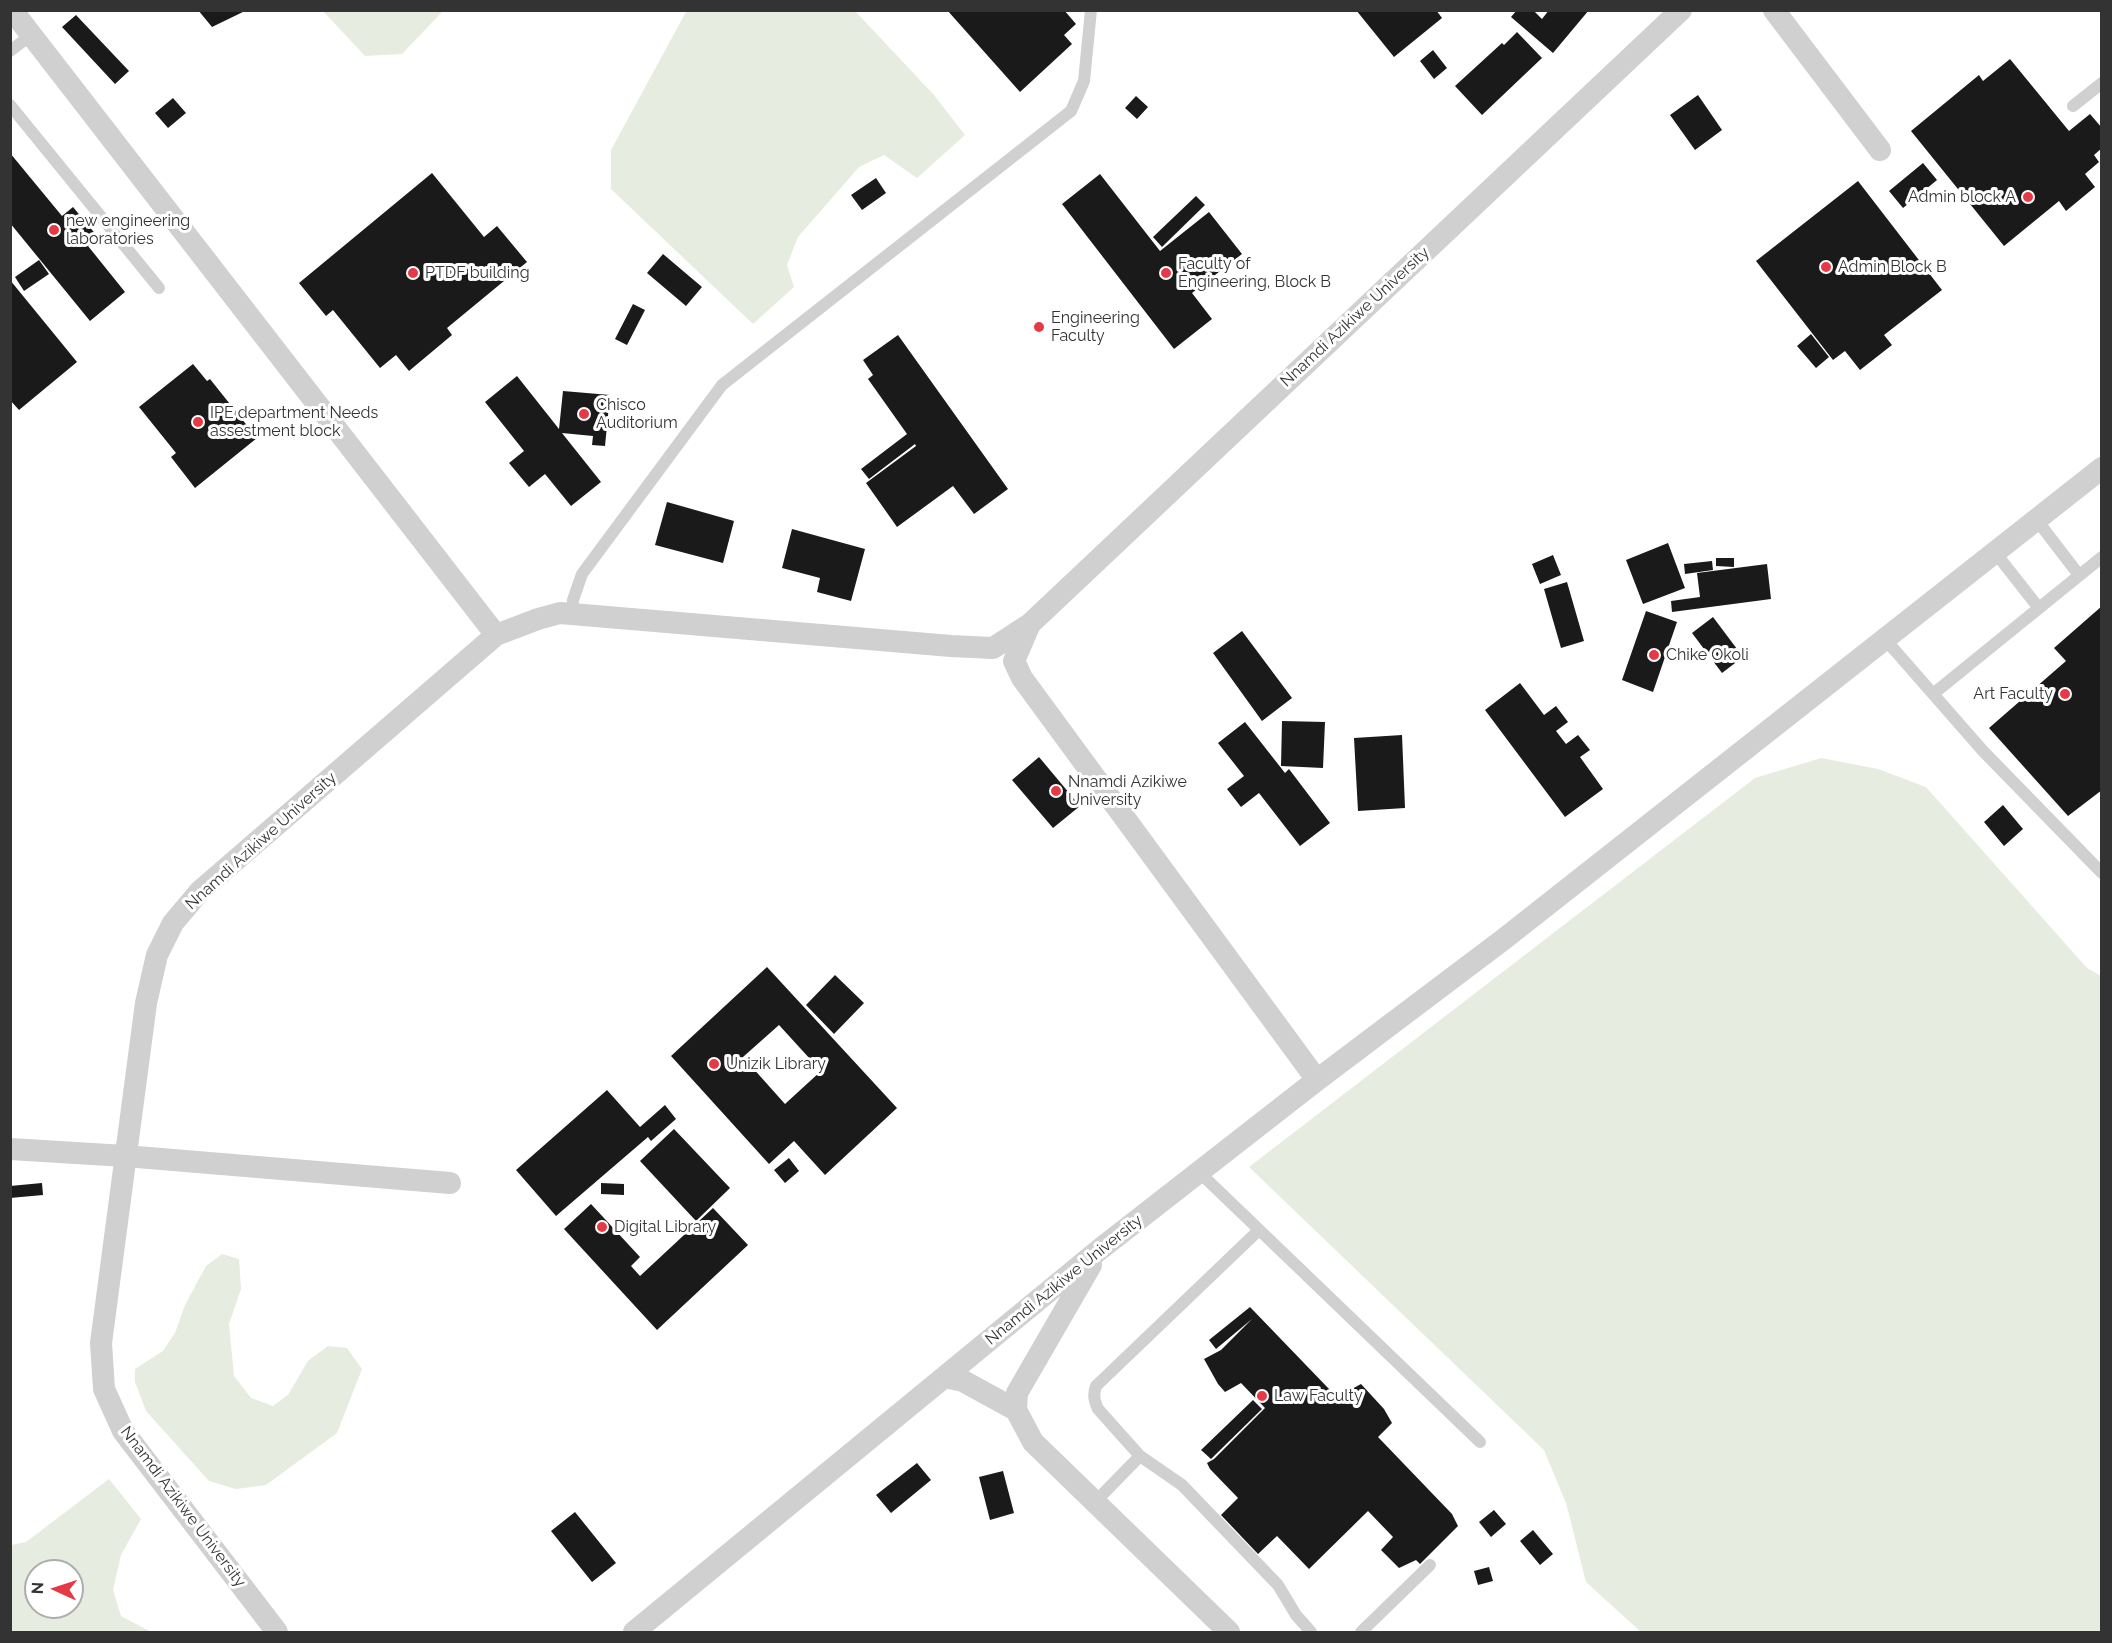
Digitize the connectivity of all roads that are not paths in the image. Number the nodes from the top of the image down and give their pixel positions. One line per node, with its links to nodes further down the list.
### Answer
1 (12, 10): 5 (street)
2 (1091, 10): 18 (lane)
3 (1681, 10): 19 (street, Nnamdi Azikiwe University)
4 (1774, 10): 10 (street)
5 (31, 35): 6 (lane); 20 (street)
6 (10, 51)
7 (2102, 83): 9 (lane)
8 (10, 105): 11 (lane)
9 (2073, 106)
10 (1880, 150)
11 (159, 288)
12 (2102, 468): 13 (street, Nnamdi Azikiwe University)
13 (2036, 519): 14 (street, Nnamdi Azikiwe University); 16 (lane)
14 (1994, 551): 17 (lane); 21 (street, Nnamdi Azikiwe University)
15 (2102, 557): 16 (lane)
16 (2079, 574): 17 (lane)
17 (2038, 607): 24 (lane)
18 (572, 614): 20 (street, Nnamdi Azikiwe University); 22 (street, Nnamdi Azikiwe University)
19 (1030, 624): 22 (street, Nnamdi Azikiwe University); 23 (street, Nnamdi Azikiwe University)
20 (496, 635): 28 (street, Nnamdi Azikiwe University)
21 (1884, 638): 24 (lane); 26 (street, Nnamdi Azikiwe University)
22 (993, 648): 23 (street)
23 (1014, 661): 26 (street)
24 (1933, 694): 25 (lane)
25 (2102, 873)
26 (1317, 1080): 29 (street, Nnamdi Azikiwe University)
27 (10, 1149): 28 (street)
28 (125, 1156): 30 (street); 40 (street, Nnamdi Azikiwe University)
29 (1199, 1172): 31 (lane); 32 (street, Nnamdi Azikiwe University)
30 (450, 1183)
31 (1259, 1230): 35 (lane); 36 (lane)
32 (1100, 1250): 33 (street, Nnamdi Azikiwe University); 34 (street)
33 (945, 1377): 34 (street); 41 (street, Nnamdi Azikiwe University)
34 (1016, 1410): 37 (street)
35 (1480, 1442)
36 (1140, 1456): 37 (lane); 39 (lane)
37 (1095, 1502): 42 (street)
38 (1430, 1565): 43 (lane)
39 (1306, 1631)
40 (277, 1632)
41 (634, 1632)
42 (1229, 1632)
43 (1361, 1632)

